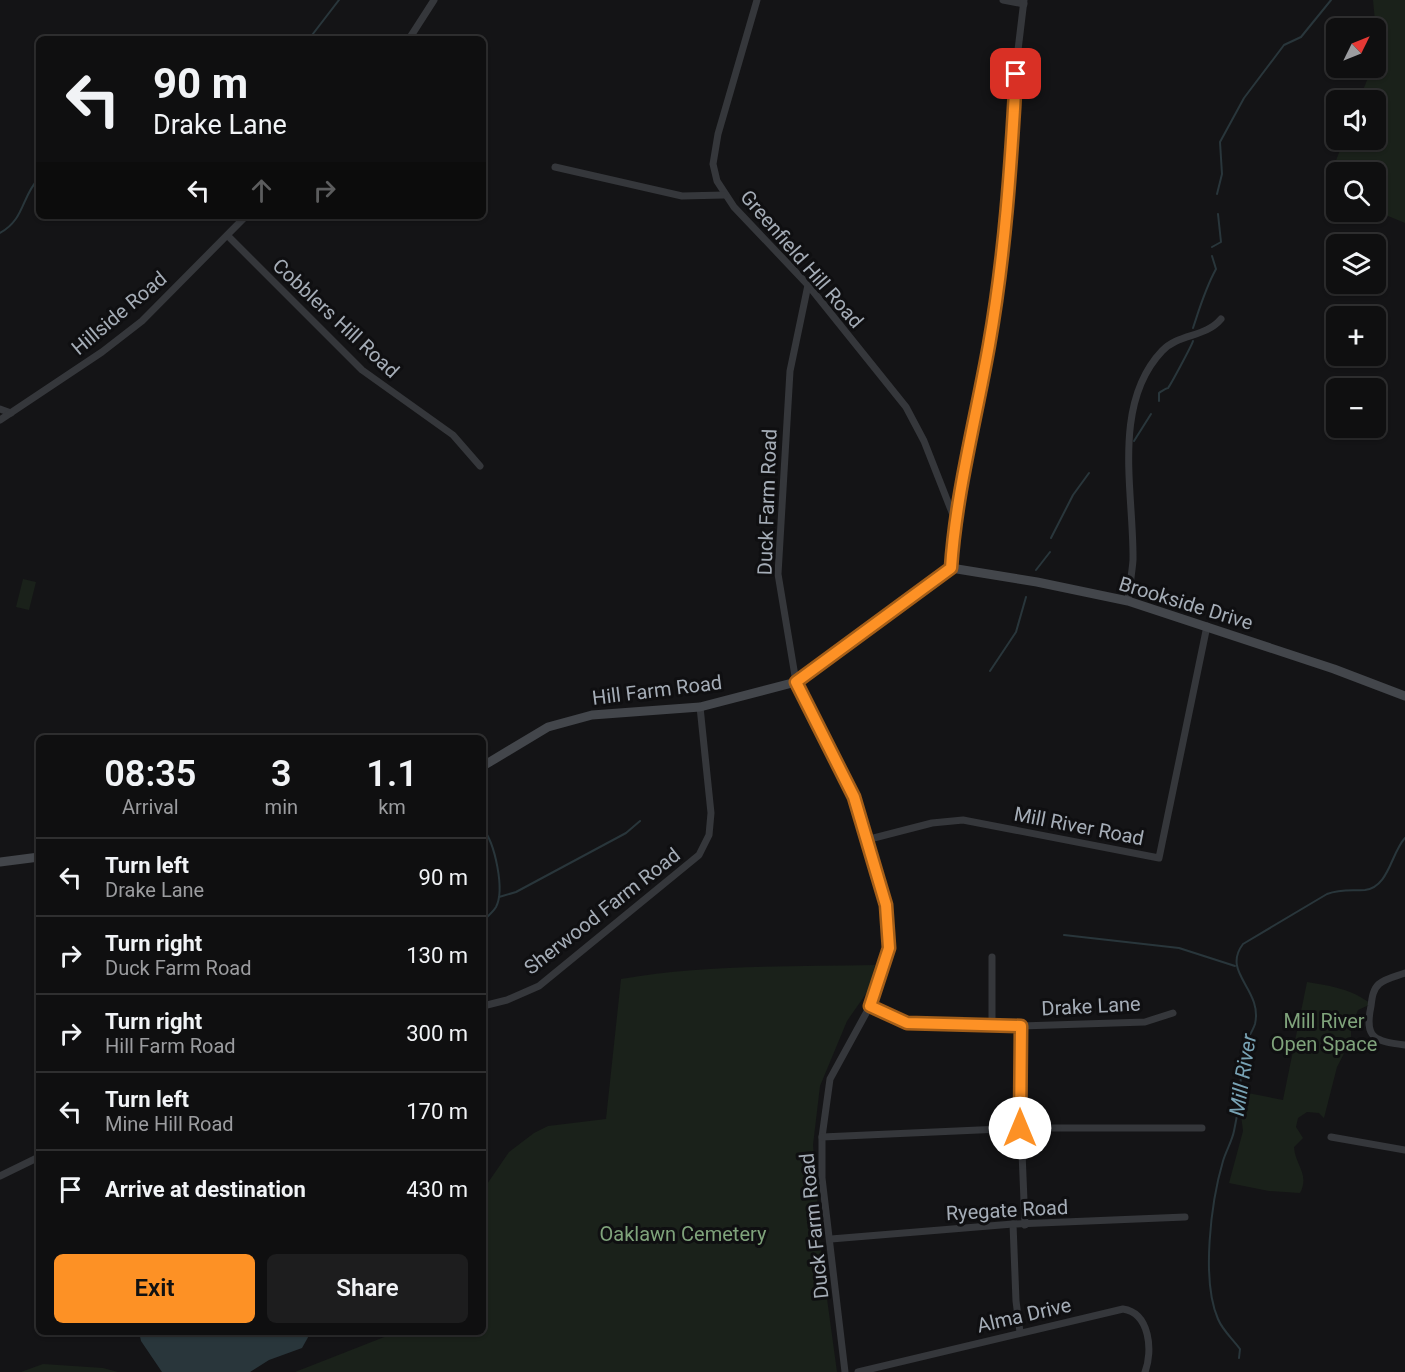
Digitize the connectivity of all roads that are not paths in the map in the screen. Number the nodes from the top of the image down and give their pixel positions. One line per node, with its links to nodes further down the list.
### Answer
1 (434, 0): 5 (street)
2 (757, 0): 7 (street, Greenfield Hill Road)
3 (1003, 0): 4 (street)
4 (1024, 2): 16 (street)
5 (411, 36)
6 (555, 167): 7 (street)
7 (724, 195): 10 (street, Greenfield Hill Road)
8 (243, 219): 9 (street, Hillside Road)
9 (228, 236): 13 (street, Hillside Road); 15 (street, Cobblers Hill Road)
10 (808, 285): 16 (street, Greenfield Hill Road); 20 (street, Duck Farm Road)
11 (1221, 319): 18 (street)
12 (0, 409): 13 (street)
13 (11, 413): 14 (street, Hillside Road)
14 (0, 420)
15 (480, 466)
16 (955, 520): 17 (street)
17 (951, 568): 18 (main road, Brookside Drive); 20 (main road, Hill Farm Road)
18 (1128, 601): 19 (main road, Brookside Drive)
19 (1207, 626): 21 (main road, Brookside Drive); 24 (street, Mill River Road)
20 (796, 682): 22 (main road, Hill Farm Road); 24 (street, Duck Farm Road)
21 (1405, 696)
22 (700, 706): 23 (main road, Hill Farm Road); 29 (street, Sherwood Farm Road)
23 (486, 764)
24 (867, 840): 30 (street, Duck Farm Road)
25 (36, 857): 26 (main road)
26 (0, 862)
27 (992, 957): 32 (street)
28 (1405, 973): 34 (street)
29 (486, 1005)
30 (870, 1006): 32 (street, Drake Lane); 37 (street, Duck Farm Road)
31 (1173, 1013): 33 (street, Drake Lane)
32 (992, 1025): 33 (street, Drake Lane)
33 (1021, 1026): 35 (street)
34 (1405, 1045)
35 (1020, 1128): 36 (street); 37 (street); 44 (street)
36 (1202, 1128)
37 (822, 1137): 45 (street, Duck Farm Road)
38 (1331, 1137): 39 (street)
39 (1405, 1150)
40 (36, 1158): 41 (street)
41 (0, 1176)
42 (1185, 1217): 44 (street, Ryegate Road)
43 (1013, 1224): 44 (street, Ryegate Road); 45 (street, Ryegate Road); 46 (street)
44 (1025, 1225)
45 (831, 1239): 47 (street, Duck Farm Road)
46 (1020, 1332): 48 (street, Alma Drive); 49 (street, Alma Drive)
47 (845, 1372)
48 (858, 1372)
49 (1144, 1372)

